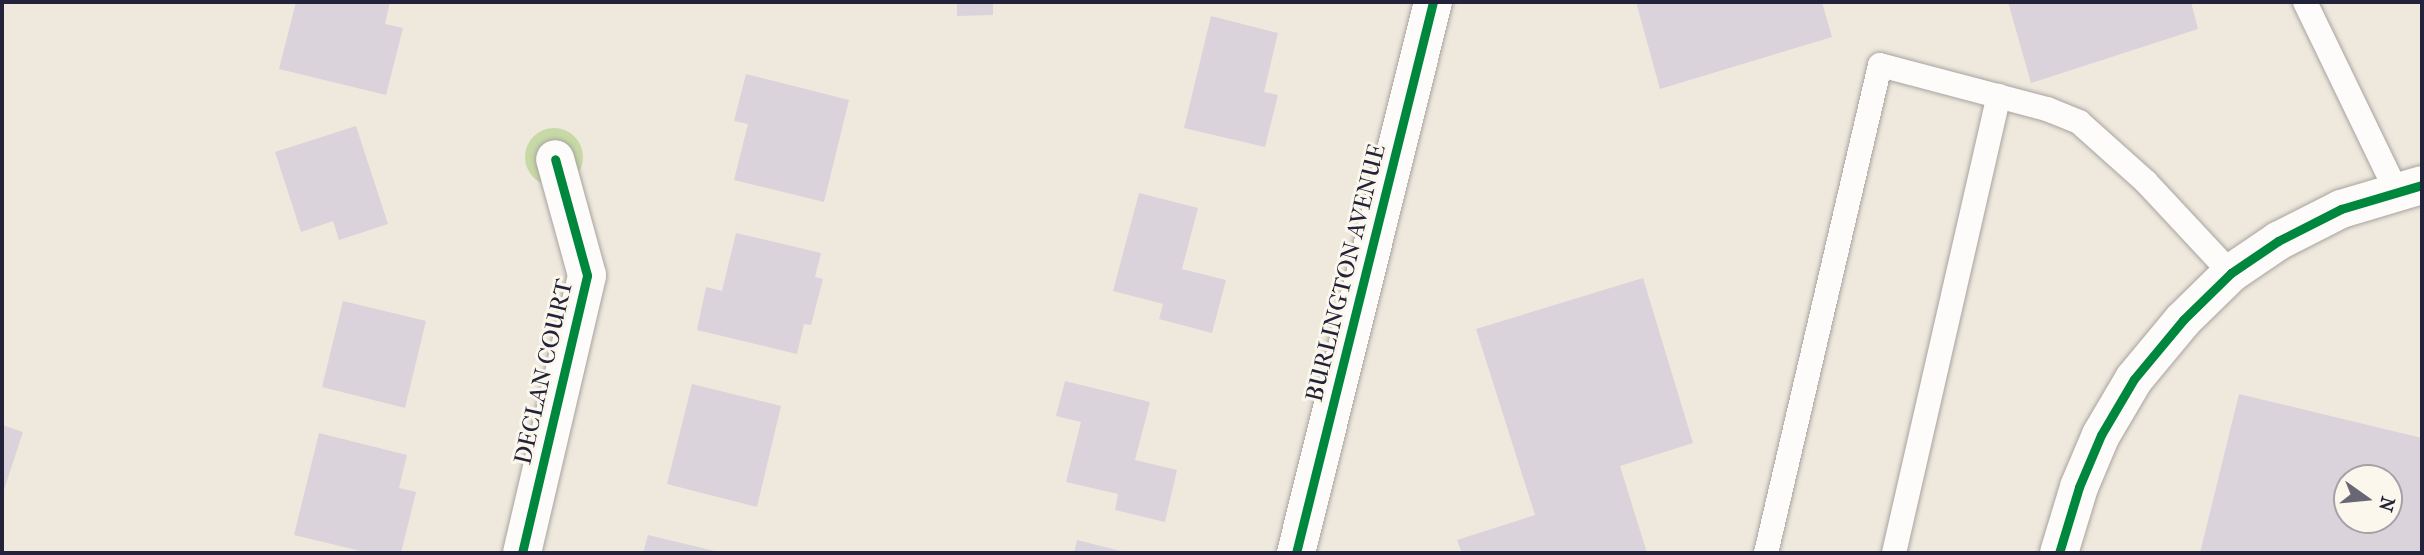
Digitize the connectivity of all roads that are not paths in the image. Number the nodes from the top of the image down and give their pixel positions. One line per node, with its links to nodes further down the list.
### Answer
1 (1433, 2): 8 (street, BURLINGTON AVENUE)
2 (2305, 2): 5 (lane)
3 (1999, 96): 6 (lane); 9 (lane); 10 (lane)
4 (555, 159): 7 (street, DECLAN COURT)
5 (2409, 187): 6 (street)
6 (2231, 273): 11 (street)
7 (522, 553)
8 (1296, 553)
9 (1766, 553)
10 (1894, 553)
11 (2059, 553)

